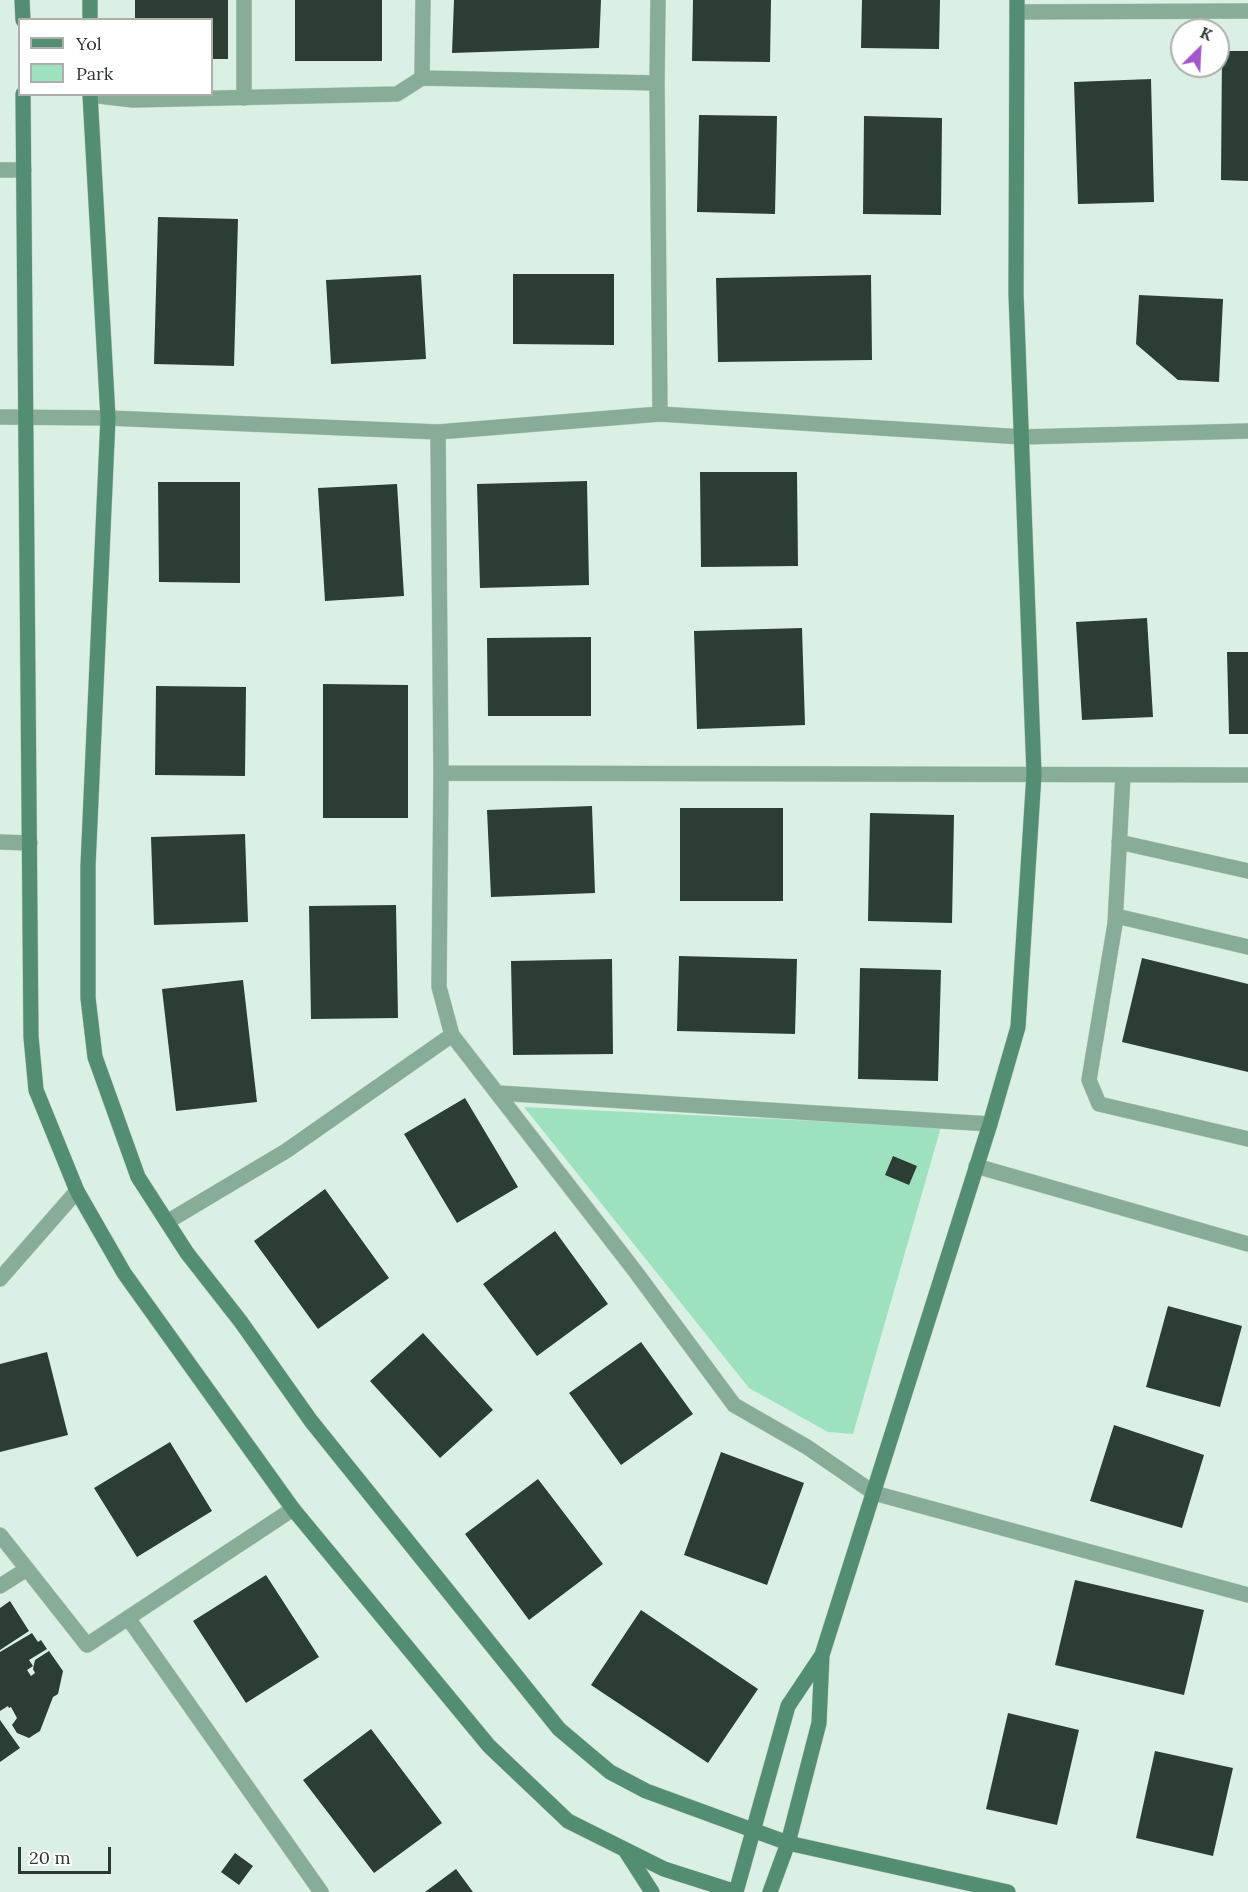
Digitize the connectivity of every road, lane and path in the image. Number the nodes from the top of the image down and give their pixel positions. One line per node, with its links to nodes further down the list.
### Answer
1 (22, 0): 8 (street)
2 (90, 0): 9 (street)
3 (244, 0): 15 (street)
4 (423, 0): 10 (street)
5 (658, 0): 11 (street)
6 (1017, 6): 7 (street); 24 (street)
7 (1248, 11)
8 (23, 18)
9 (90, 18)
10 (422, 78): 11 (street); 15 (street)
11 (657, 83): 18 (street)
12 (23, 96): 17 (street)
13 (90, 96): 21 (street)
14 (99, 96): 15 (street)
15 (244, 98)
16 (0, 170): 17 (street)
17 (24, 170): 20 (street)
18 (660, 414): 23 (street); 24 (street)
19 (0, 417): 20 (street)
20 (27, 418): 21 (street); 31 (street)
21 (108, 418): 23 (street); 41 (street)
22 (1248, 431): 24 (street)
23 (438, 432): 25 (street)
24 (1022, 437): 26 (street)
25 (441, 773): 26 (street); 35 (street)
26 (1034, 774): 27 (street); 37 (street)
27 (1123, 775): 28 (street); 30 (street)
28 (1248, 775)
29 (0, 842): 31 (street)
30 (1119, 842): 32 (street); 33 (street)
31 (30, 843): 40 (street)
32 (1248, 871)
33 (1116, 916): 34 (street); 38 (street)
34 (1248, 947)
35 (452, 1035): 36 (street); 41 (street)
36 (498, 1093): 37 (street); 44 (street)
37 (990, 1124): 39 (street)
38 (1248, 1139)
39 (976, 1166): 42 (street); 44 (street)
40 (78, 1191): 43 (street); 45 (street)
41 (167, 1222): 52 (street)
42 (1248, 1243)
43 (0, 1278)
44 (874, 1493): 49 (street); 51 (street)
45 (294, 1509): 50 (street); 54 (street)
46 (0, 1535): 47 (street)
47 (27, 1569): 48 (street); 50 (street)
48 (0, 1586)
49 (1248, 1595)
50 (128, 1618): 55 (street)
51 (822, 1655): 52 (street); 53 (street)
52 (754, 1830): 53 (street); 57 (street)
53 (788, 1843): 58 (street); 59 (street)
54 (625, 1850): 56 (street); 57 (street)
55 (321, 1892)
56 (652, 1892)
57 (736, 1892)
58 (770, 1892)
59 (1008, 1892)

